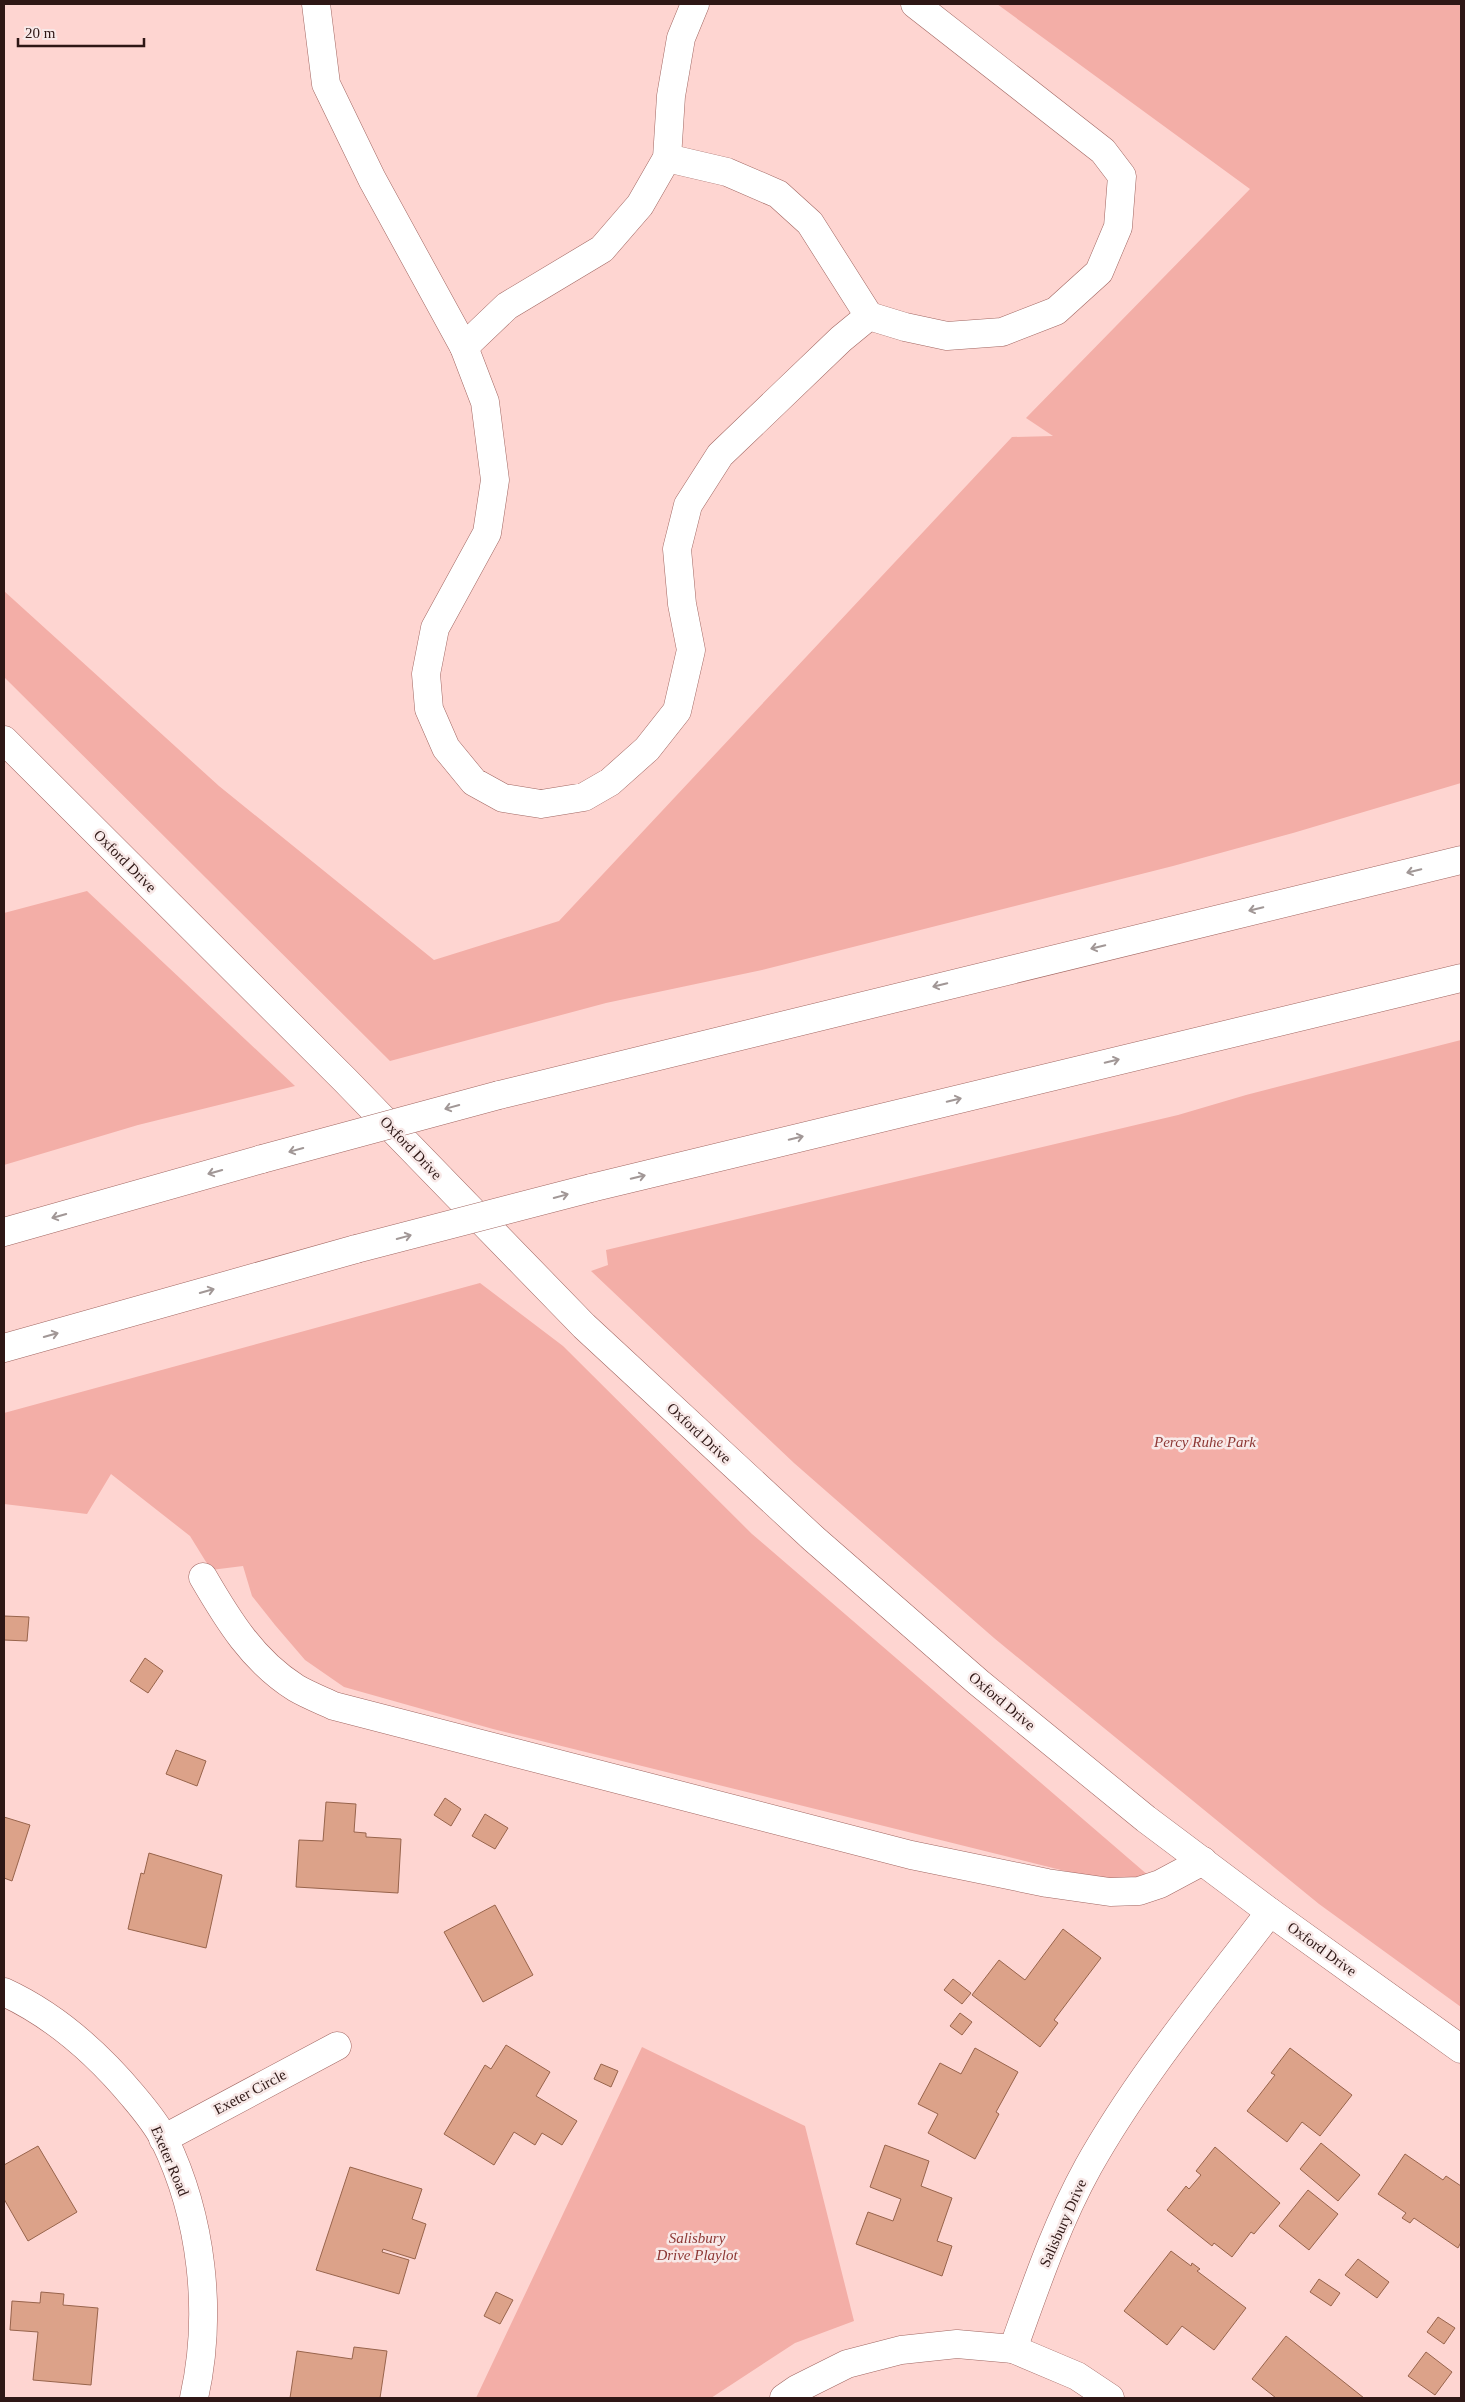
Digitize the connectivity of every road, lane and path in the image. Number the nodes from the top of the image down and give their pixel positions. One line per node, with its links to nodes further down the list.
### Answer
1 (316, 4): 6 (main road)
2 (695, 4): 4 (main road)
3 (915, 4): 5 (main road)
4 (667, 158): 5 (main road); 6 (main road)
5 (869, 316): 6 (main road)
6 (464, 347)
7 (4, 740): 13 (main road, Oxford Drive)
8 (1461, 860): 10 (main road, one-way to 10, bridge)
9 (1461, 978): 11 (main road, one-way to 9, bridge)
10 (4, 1232)
11 (4, 1348)
12 (203, 1577): 13 (main road)
13 (1203, 1861): 14 (main road, Oxford Drive)
14 (1270, 1912): 17 (main road, Oxford Drive); 19 (main road, Salisbury Drive)
15 (4, 1992): 18 (main road, Exeter Road)
16 (337, 2046): 18 (main road, Exeter Circle)
17 (1461, 2049)
18 (164, 2139): 20 (main road, Exeter Road)
19 (1013, 2349): 21 (main road); 22 (main road)
20 (194, 2398)
21 (784, 2398)
22 (1110, 2398)

